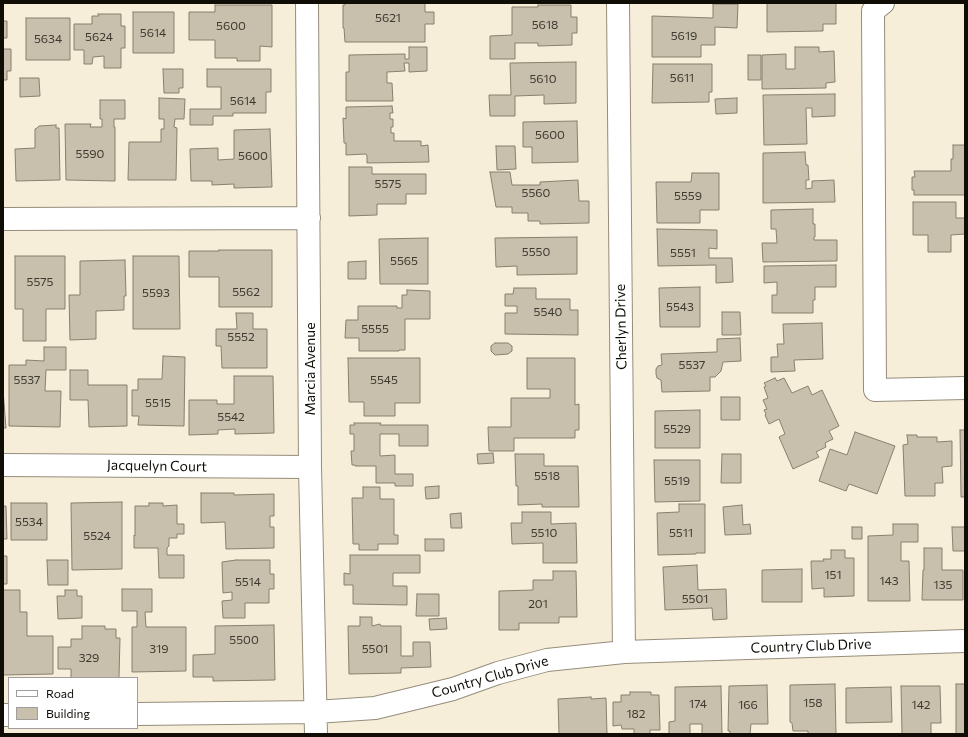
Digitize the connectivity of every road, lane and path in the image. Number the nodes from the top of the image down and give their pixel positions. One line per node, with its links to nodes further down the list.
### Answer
1 (307, 3): 4 (street, Marcia Avenue)
2 (618, 3): 10 (street, Cherlyn Drive)
3 (883, 3): 6 (street)
4 (309, 218): 5 (street); 8 (street, Marcia Avenue)
5 (3, 219)
6 (965, 388)
7 (3, 465): 8 (street, Jacquelyn Court)
8 (310, 467): 11 (street, Marcia Avenue)
9 (965, 641): 10 (street, Country Club Drive)
10 (624, 652): 11 (street, Country Club Drive)
11 (316, 712): 12 (street, Country Club Drive); 13 (street, Marcia Avenue)
12 (138, 714)
13 (316, 734)

